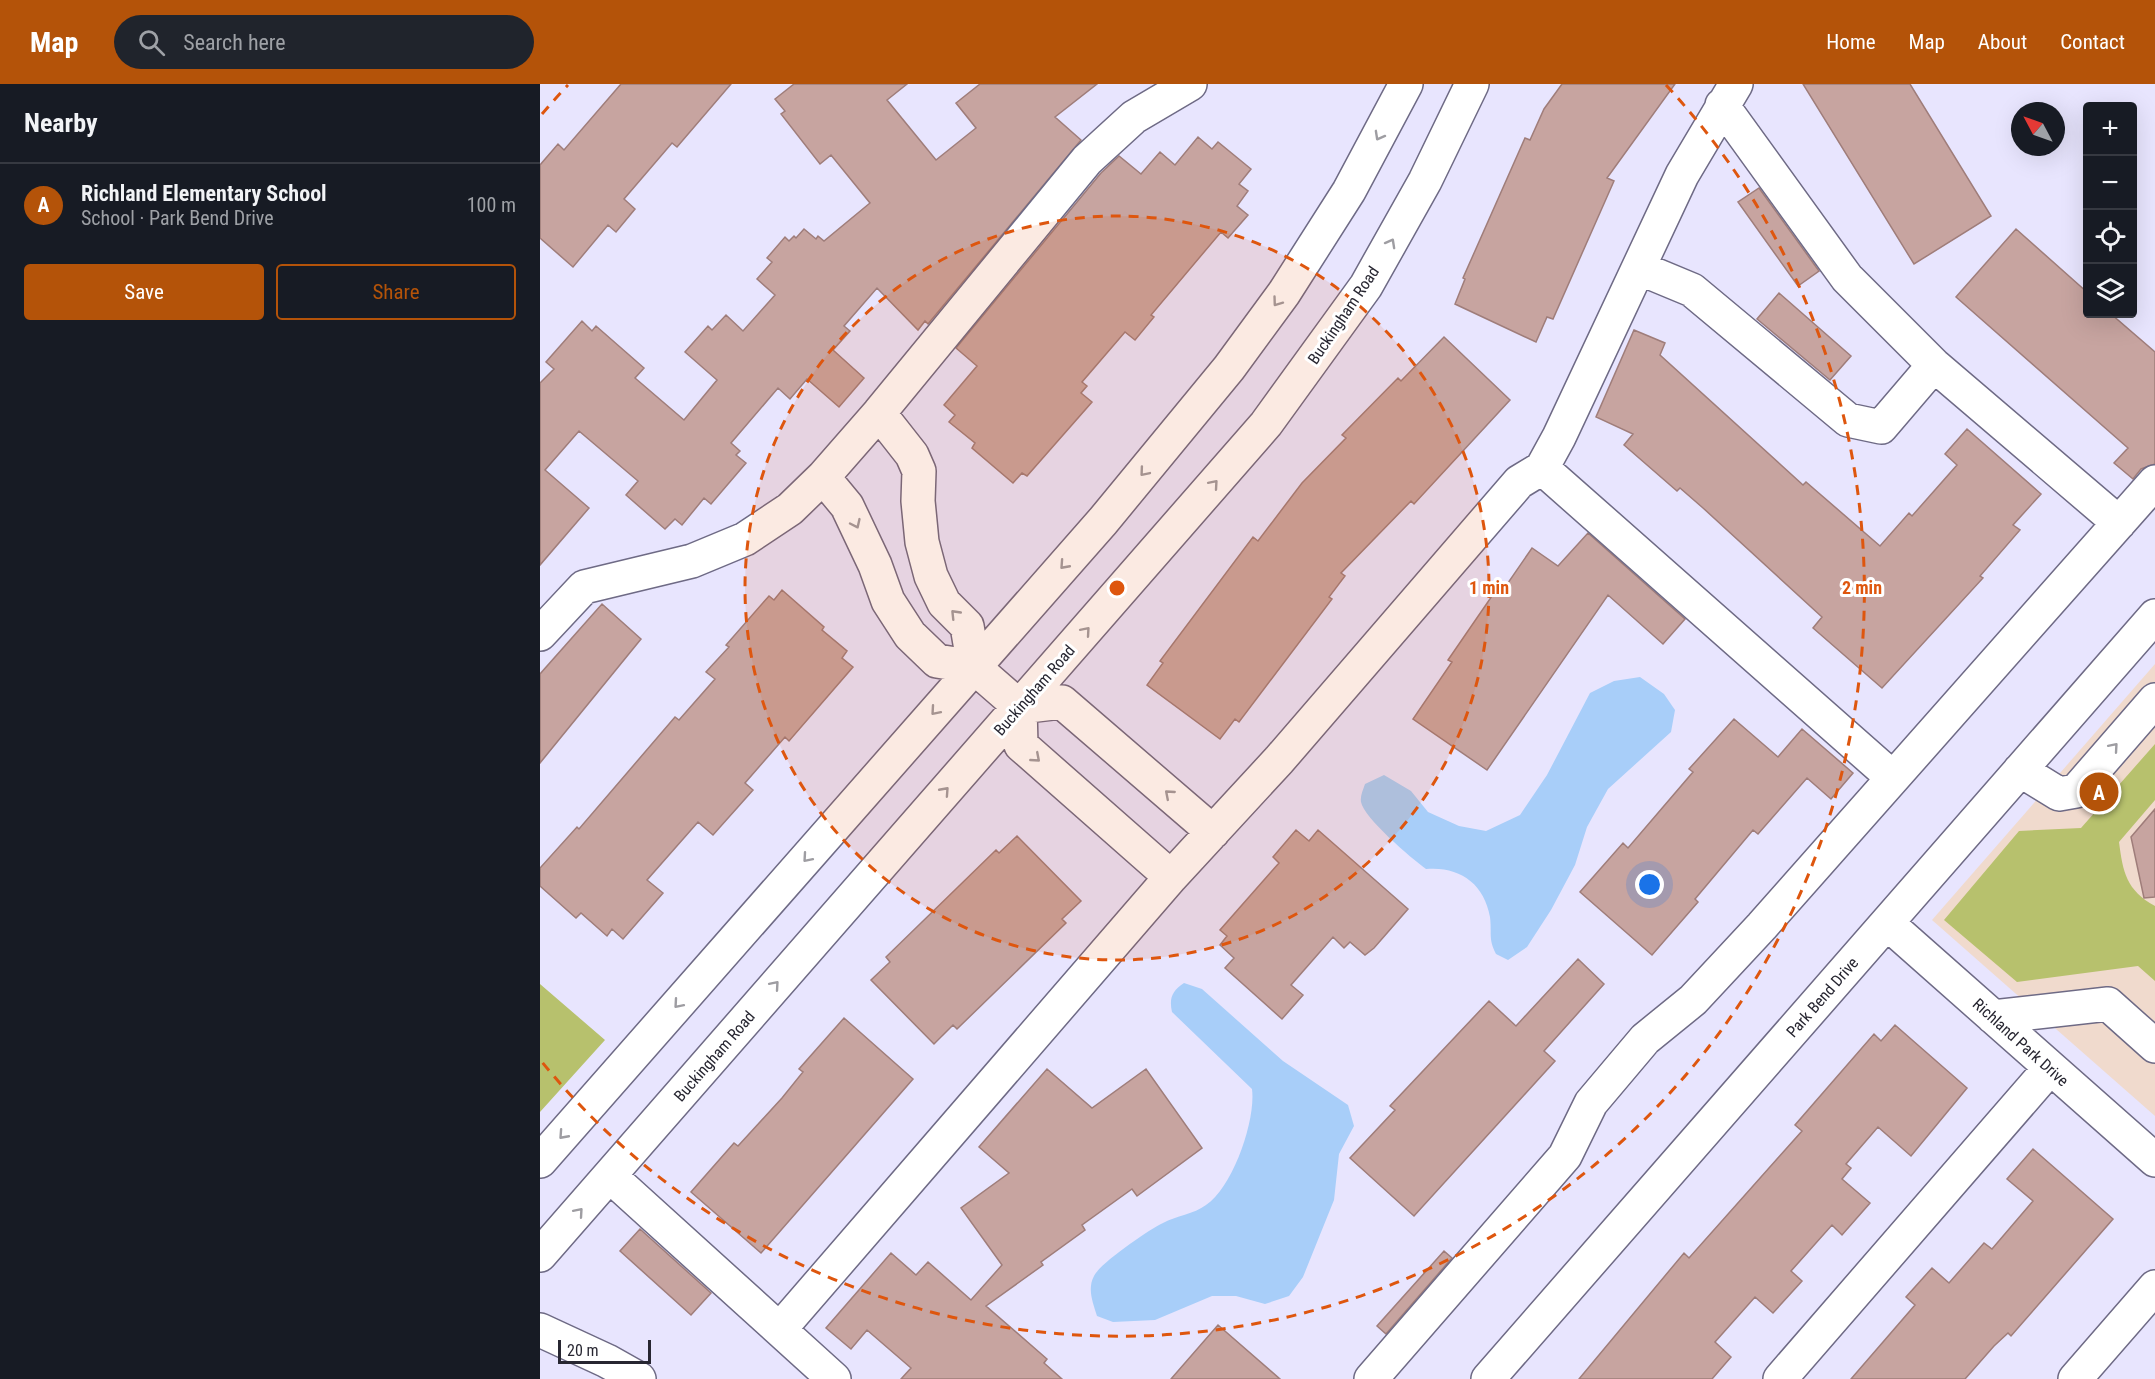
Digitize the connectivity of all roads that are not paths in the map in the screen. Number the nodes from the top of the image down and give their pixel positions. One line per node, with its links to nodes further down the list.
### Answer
1 (1190, 84): 7 (street)
2 (1406, 84): 14 (street, one-way to 14)
3 (1472, 84): 16 (street, Buckingham Road, one-way to 3)
4 (1729, 94): 5 (street); 6 (street)
5 (1639, 268): 6 (street); 8 (street)
6 (1934, 365): 11 (street)
7 (879, 413): 9 (street); 14 (street, one-way to 7)
8 (1542, 468): 18 (street); 19 (street)
9 (823, 477): 13 (street); 14 (street, one-way to 14)
10 (2155, 482): 11 (street)
11 (2119, 523): 18 (street)
12 (2155, 616): 17 (street, Park Bend Drive)
13 (540, 634)
14 (974, 667): 16 (street); 26 (street, one-way to 26)
15 (2155, 700): 17 (street, one-way to 15)
16 (1020, 707): 19 (street, one-way to 16); 20 (street, one-way to 20); 27 (street, Buckingham Road, one-way to 16)
17 (2020, 770): 21 (street, Park Bend Drive)
18 (1893, 778): 34 (street)
19 (1214, 832): 20 (street)
20 (1171, 877): 30 (street)
21 (1887, 923): 22 (street, Richland Park Drive); 35 (street, Park Bend Drive)
22 (1993, 1017): 23 (street); 24 (street, Richland Park Drive)
23 (2155, 1046)
24 (2050, 1068): 25 (street, Richland Park Drive); 36 (street)
25 (2155, 1160)
26 (540, 1161)
27 (610, 1176): 28 (street, Buckingham Road, one-way to 27); 30 (street)
28 (540, 1256)
29 (2155, 1287): 37 (street)
30 (780, 1329): 33 (street)
31 (540, 1330): 32 (street)
32 (639, 1379)
33 (834, 1379)
34 (1371, 1379)
35 (1488, 1379)
36 (1780, 1379)
37 (2075, 1379)

